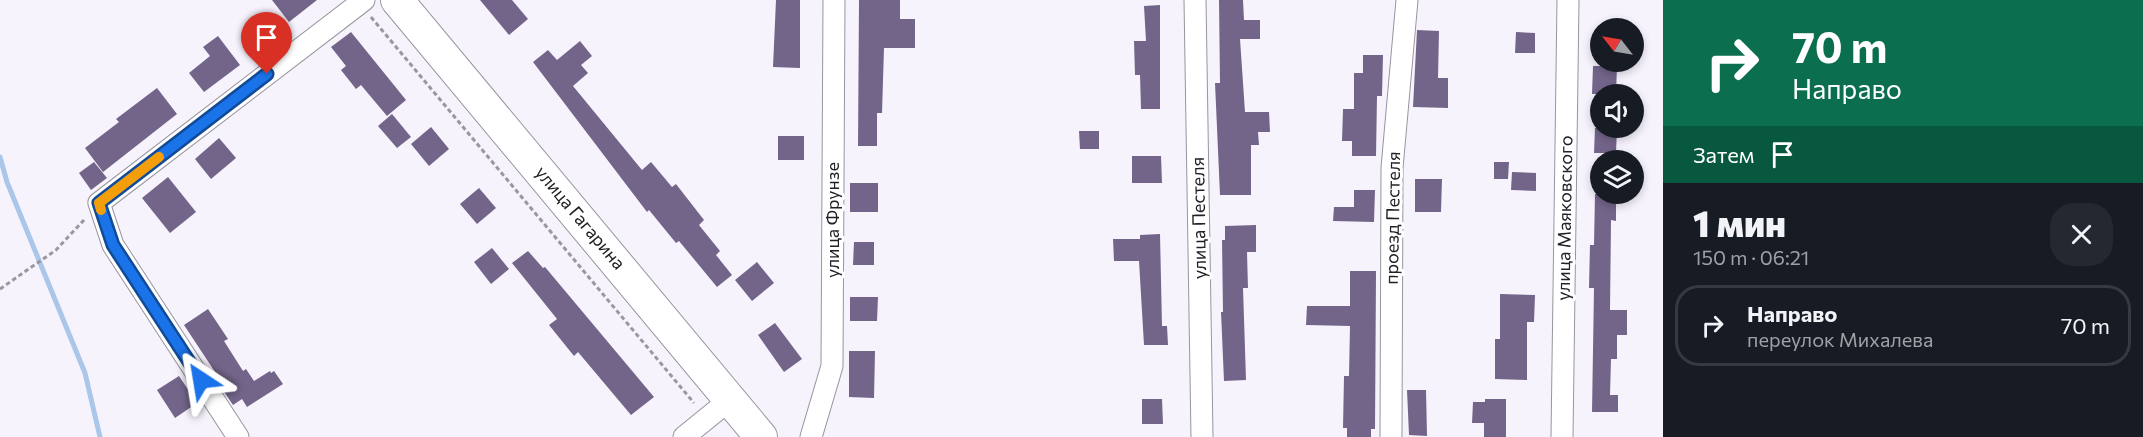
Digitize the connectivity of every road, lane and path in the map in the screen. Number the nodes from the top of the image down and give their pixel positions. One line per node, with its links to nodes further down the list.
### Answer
1 (398, 0): 9 (main road, улица Гагарина)
2 (834, 0): 14 (street, улица Фрунзе)
3 (1195, 0): 15 (street, улица Пестеля)
4 (1407, 0): 16 (street, проезд Пестеля)
5 (1568, 0): 17 (street, улица Маяковского)
6 (362, 2): 7 (street); 10 (path)
7 (99, 203): 8 (path); 11 (street)
8 (0, 289)
9 (732, 399): 10 (street); 13 (main road, улица Гагарина)
10 (707, 418): 12 (street)
11 (238, 437)
12 (684, 437)
13 (761, 437)
14 (811, 437)
15 (1202, 437)
16 (1391, 437)
17 (1562, 437)

